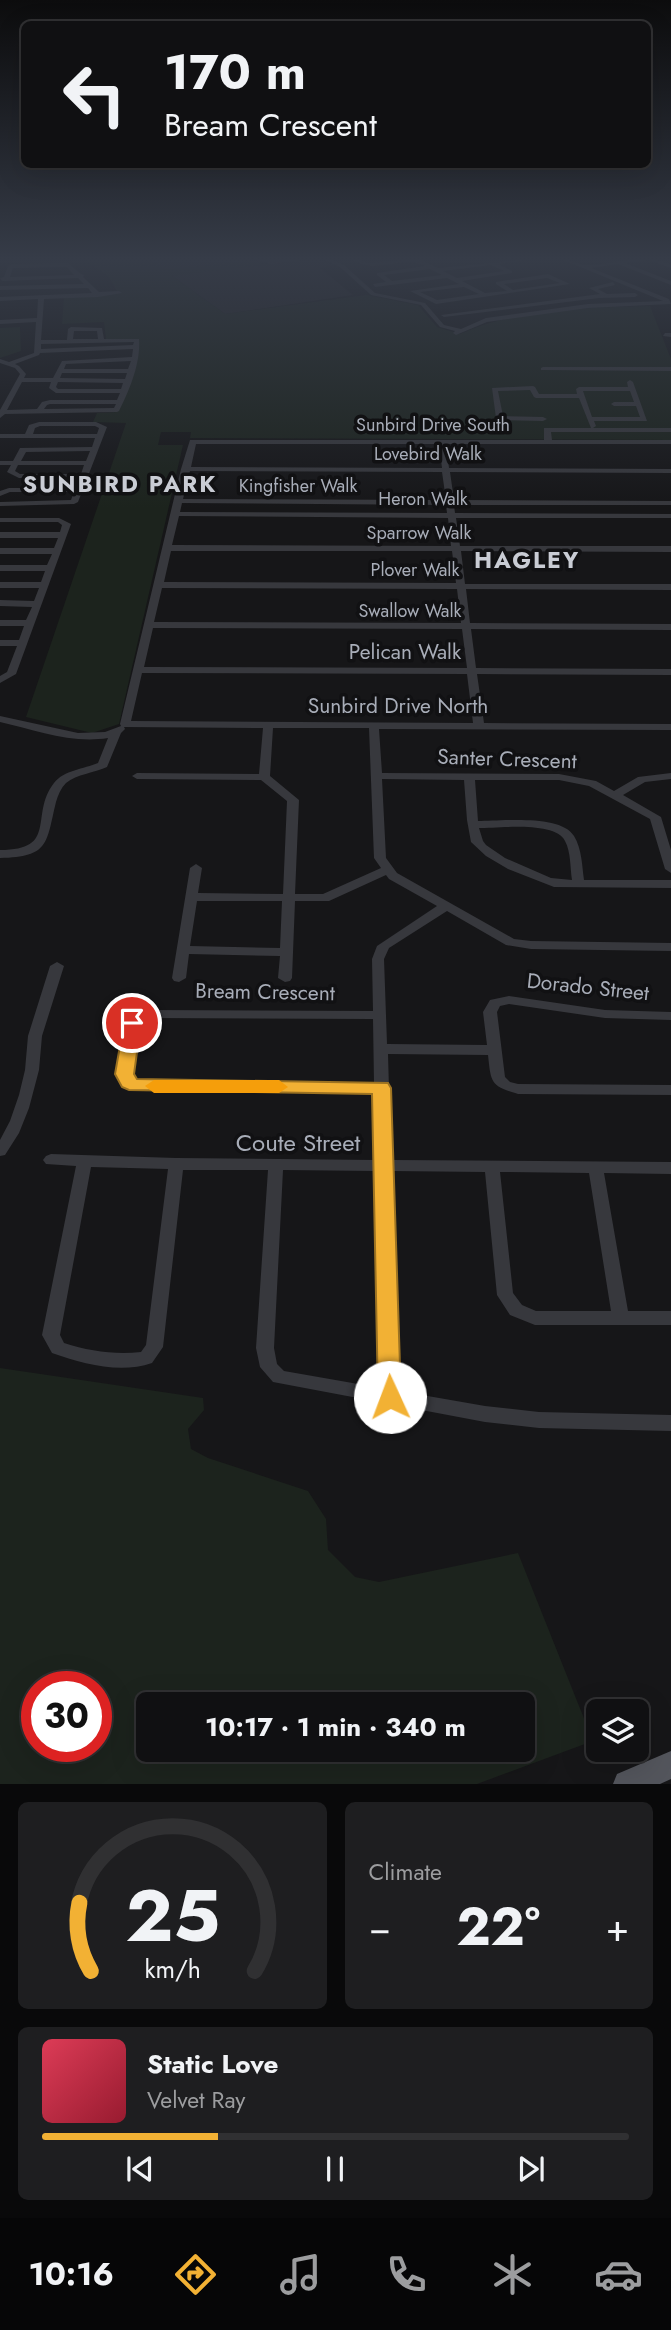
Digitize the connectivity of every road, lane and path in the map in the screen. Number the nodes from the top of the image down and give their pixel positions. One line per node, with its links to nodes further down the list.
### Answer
1 (38, 342): 4 (street)
2 (136, 342): 3 (street)
3 (137, 347): 4 (street); 5 (street)
4 (38, 351): 7 (street)
5 (135, 359): 10 (street); 11 (street)
6 (0, 361): 7 (street)
7 (9, 363): 12 (street)
8 (543, 369): 15 (street)
9 (671, 369): 15 (street)
10 (59, 370): 11 (street); 13 (street)
11 (132, 371): 14 (street)
12 (19, 380): 13 (street); 17 (street)
13 (54, 381): 14 (street); 19 (street)
14 (128, 381): 19 (street)
15 (576, 381): 16 (street); 22 (street); 22 (street)
16 (534, 389): 16 (street)
17 (13, 390): 18 (street); 25 (street)
18 (0, 391)
19 (125, 391): 20 (street)
20 (121, 402): 23 (street); 24 (street)
21 (614, 404): 22 (street)
22 (639, 404)
23 (39, 412): 24 (street); 25 (street)
24 (109, 413): 26 (street)
25 (1, 414)
26 (96, 424): 29 (street); 30 (street)
27 (671, 430): 33 (street)
28 (0, 436): 29 (street)
29 (28, 436): 30 (street)
30 (100, 436): 35 (street)
31 (195, 441): 32 (street, Sunbird Drive South); 39 (street)
32 (442, 441): 33 (street, Sunbird Drive South); 40 (street)
33 (548, 441): 34 (street, Sunbird Drive South)
34 (671, 442)
35 (94, 449): 37 (street); 38 (street)
36 (0, 463): 37 (street)
37 (14, 463): 38 (street); 42 (street)
38 (90, 463): 42 (street)
39 (185, 470): 40 (street, Lovebird Walk); 45 (street)
40 (445, 470): 41 (street, Lovebird Walk); 46 (street)
41 (671, 471)
42 (85, 476): 43 (street)
43 (79, 490): 44 (street); 48 (street)
44 (0, 494)
45 (178, 501): 46 (street, Kingfisher Walk); 49 (street)
46 (450, 502): 47 (street, Kingfisher Walk); 50 (street)
47 (671, 503)
48 (0, 504)
49 (175, 514): 50 (street, Heron Walk); 55 (street)
50 (452, 515): 51 (street, Heron Walk); 56 (street)
51 (671, 516)
52 (0, 520): 54 (street)
53 (0, 535): 54 (street)
54 (62, 535): 59 (street)
55 (167, 548): 56 (street, Sparrow Walk); 64 (street)
56 (456, 549): 57 (street, Sparrow Walk); 65 (street)
57 (671, 550)
58 (0, 551): 59 (street)
59 (56, 551): 61 (street)
60 (0, 568): 61 (street)
61 (50, 568): 63 (street)
62 (0, 585): 63 (street)
63 (44, 585): 68 (street)
64 (158, 585): 65 (street, Plover Walk); 71 (street)
65 (461, 586): 66 (street, Plover Walk); 72 (street)
66 (671, 587)
67 (0, 603): 68 (street)
68 (37, 604): 70 (street)
69 (0, 623): 70 (street)
70 (30, 623): 75 (street)
71 (148, 625): 72 (street, Swallow Walk); 76 (street)
72 (466, 626): 73 (street, Swallow Walk); 77 (street)
73 (671, 627)
74 (0, 643): 75 (street)
75 (22, 643): 79 (street)
76 (138, 670): 77 (street, Pelican Walk); 86 (street)
77 (472, 671): 78 (street, Pelican Walk); 84 (street)
78 (671, 672)
79 (0, 680)
80 (0, 719): 81 (street)
81 (17, 722): 86 (street)
82 (268, 725): 83 (street, Sunbird Drive North); 86 (street, Sunbird Drive North); 90 (street)
83 (374, 725): 84 (street, Sunbird Drive North); 88 (street)
84 (479, 726): 85 (street, Sunbird Drive North)
85 (671, 727)
86 (120, 728): 94 (street)
87 (137, 776): 90 (street)
88 (378, 776): 91 (street, Santer Crescent); 97 (street)
89 (671, 776): 92 (street)
90 (264, 777): 101 (street)
91 (469, 777): 92 (street, Santer Crescent); 93 (street)
92 (615, 795): 96 (street, Santer Crescent)
93 (475, 824): 98 (street); 98 (street)
94 (0, 854)
95 (196, 868): 100 (street)
96 (671, 869)
97 (386, 870): 101 (street); 102 (street)
98 (579, 884): 99 (street)
99 (671, 884)
100 (192, 897): 101 (street); 104 (street)
101 (288, 898): 105 (street)
102 (446, 906): 103 (street); 109 (street)
103 (671, 947)
104 (184, 950): 105 (street); 107 (street)
105 (286, 952): 108 (street)
106 (57, 966): 115 (street)
107 (179, 978)
108 (285, 978)
109 (380, 1015): 111 (street); 113 (street, Bream Crescent)
110 (671, 1016): 112 (street, Dorado Street)
111 (381, 1049): 112 (street); 113 (street)
112 (494, 1050): 114 (street)
113 (382, 1088): 120 (street)
114 (671, 1090)
115 (0, 1151)
116 (51, 1160): 117 (street, Coute Street)
117 (84, 1162): 118 (street, Coute Street); 118 (street)
118 (176, 1164): 119 (street, Coute Street)
119 (276, 1164): 120 (street, Coute Street); 126 (street)
120 (383, 1165): 121 (street, Coute Street); 126 (street)
121 (492, 1166): 122 (street, Coute Street); 124 (street)
122 (596, 1168): 123 (street, Coute Street); 124 (street)
123 (671, 1168)
124 (621, 1318): 125 (street)
125 (671, 1318)
126 (390, 1397): 127 (street)
127 (671, 1423)
128 (671, 1765): 129 (main road)
129 (627, 1784)

